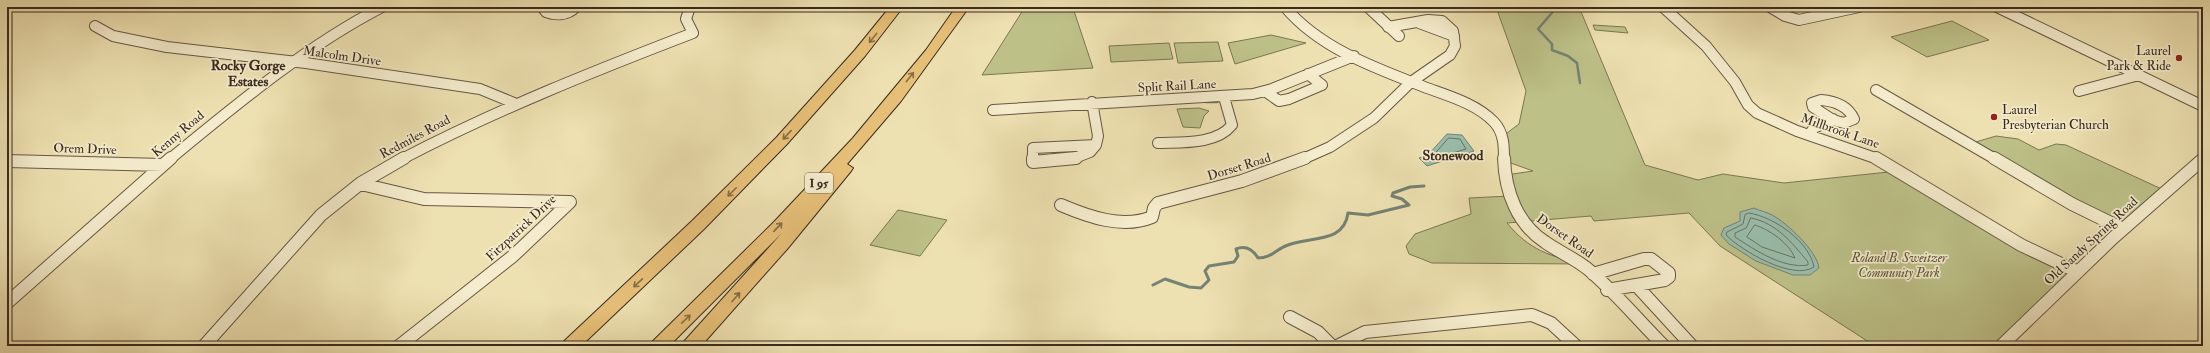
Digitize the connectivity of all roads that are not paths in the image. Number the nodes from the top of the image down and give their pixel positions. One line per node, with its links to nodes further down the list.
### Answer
1 (382, 7): 17 (street, Kenny Road)
2 (542, 7): 3 (street)
3 (576, 7)
4 (690, 7): 27 (street, Redmiles Road)
5 (897, 7): 48 (highway, one-way to 48)
6 (963, 7): 25 (highway, I 95, one-way to 6)
7 (1285, 7): 16 (street, Dorset Road)
8 (1368, 7): 14 (street)
9 (1663, 7): 31 (street, Millbrook Lane)
10 (1770, 7): 11 (street)
11 (1859, 7)
12 (1997, 7): 19 (street)
13 (95, 26): 17 (street, Malcolm Drive)
14 (1388, 27): 15 (street); 20 (street)
15 (1399, 36)
16 (1354, 56): 18 (street, Split Rail Lane); 20 (street, Dorset Road)
17 (292, 62): 27 (street, Malcolm Drive); 36 (street, Kenny Road)
18 (1308, 74): 22 (street, Split Rail Lane); 22 (street)
19 (2139, 75): 23 (street); 28 (street)
20 (1411, 82): 38 (street, Dorset Road); 41 (street, Dorset Road)
21 (1876, 90): 39 (street)
22 (1265, 91): 24 (street, Split Rail Lane)
23 (2079, 91)
24 (1224, 96): 26 (street, Split Rail Lane); 32 (street)
25 (894, 97): 49 (highway, I 95, one-way to 25); 50 (highway, one-way to 25)
26 (1092, 102): 29 (street, Split Rail Lane); 33 (street)
27 (514, 103): 37 (street, Redmiles Road)
28 (2203, 106)
29 (994, 110)
30 (1833, 119): 31 (street)
31 (1809, 135): 40 (street, Millbrook Lane)
32 (1158, 143)
33 (1096, 145): 33 (street)
34 (2203, 159): 39 (street, Old Sandy Spring Road)
35 (7, 161): 36 (street, Orem Drive)
36 (163, 165): 44 (street, Kenny Road)
37 (361, 184): 46 (street, Redmiles Road); 47 (street, Fitzpatrick Drive)
38 (1062, 205)
39 (2123, 229): 40 (street, Old Sandy Spring Road)
40 (2078, 272): 56 (street, Old Sandy Spring Road)
41 (1593, 274): 42 (street); 43 (street, Dorset Road)
42 (1636, 285): 43 (street); 55 (street)
43 (1607, 290): 54 (street, Dorset Road)
44 (7, 303)
45 (1290, 317): 51 (street)
46 (204, 346)
47 (399, 346)
48 (569, 346)
49 (658, 346)
50 (690, 346)
51 (1332, 346)
52 (1337, 346): 53 (street)
53 (1576, 346)
54 (1664, 346)
55 (1692, 346)
56 (2001, 346)

